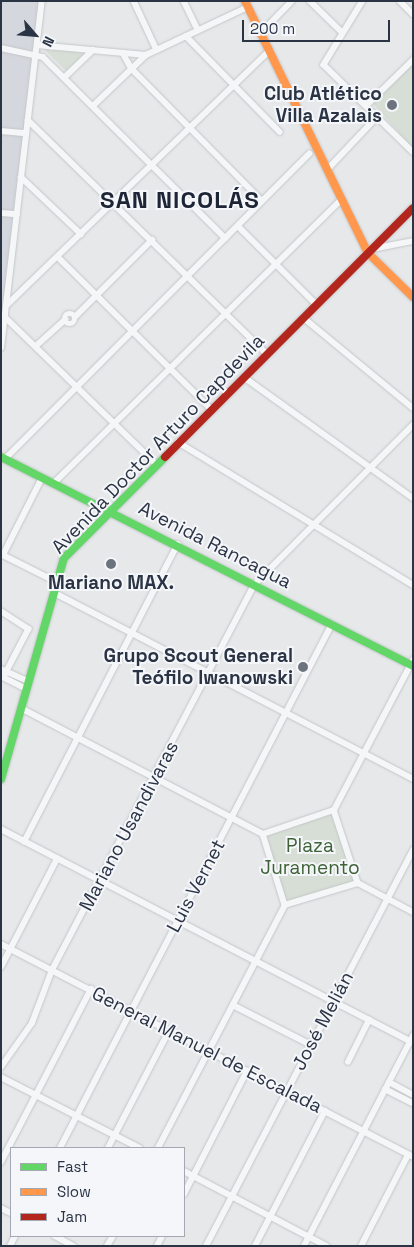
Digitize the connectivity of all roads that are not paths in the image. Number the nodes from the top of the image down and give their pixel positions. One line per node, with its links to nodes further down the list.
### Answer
1 (42, 1): 14 (street)
2 (134, 1): 17 (street)
3 (184, 1): 10 (street)
4 (292, 1): 12 (street)
5 (310, 1): 11 (street)
6 (363, 1): 11 (street)
7 (400, 1): 9 (street)
8 (246, 4): 10 (street); 12 (main road)
9 (413, 14)
10 (198, 30): 13 (street)
11 (342, 32): 27 (street)
12 (260, 34): 18 (main road)
13 (186, 36): 17 (street); 25 (street)
14 (37, 45): 16 (street); 19 (street)
15 (1, 48): 19 (street)
16 (93, 50): 20 (street); 24 (street)
17 (157, 50): 21 (street)
18 (269, 51): 25 (street); 37 (main road)
19 (36, 52): 24 (street); 29 (street)
20 (123, 53): 21 (street); 23 (street)
21 (146, 55): 23 (street)
22 (413, 60): 27 (street)
23 (131, 68): 26 (street); 30 (street)
24 (64, 78): 26 (street)
25 (234, 86): 30 (street); 32 (street)
26 (93, 106): 36 (street)
27 (366, 106): 28 (street)
28 (377, 117): 34 (street); 37 (street)
29 (28, 120): 33 (street); 41 (street)
30 (190, 128): 36 (street); 40 (street)
31 (1, 131): 33 (street)
32 (280, 132)
33 (26, 133): 38 (street)
34 (413, 152)
35 (309, 154): 40 (street)
36 (152, 165): 41 (street); 47 (street)
37 (327, 170): 39 (main road)
38 (21, 177): 44 (street); 46 (street)
39 (341, 200): 50 (main road); 52 (street)
40 (262, 201): 45 (street)
41 (114, 202): 46 (street); 48 (street)
42 (413, 208): 50 (main road, Avenida Doctor Arturo Capdevila)
43 (1, 213): 44 (street)
44 (17, 214): 55 (street)
45 (238, 226): 47 (street); 52 (street)
46 (81, 234): 51 (street)
47 (225, 238): 53 (street)
48 (152, 240): 53 (street); 54 (street)
49 (413, 241): 50 (street)
50 (370, 251): 56 (main road); 58 (main road, Avenida Doctor Arturo Capdevila)
51 (58, 257): 54 (street); 57 (street)
52 (274, 263): 58 (street); 59 (street)
53 (187, 276): 59 (street); 62 (street)
54 (96, 295): 62 (street); 63 (street)
55 (4, 296): 57 (street)
56 (413, 297)
57 (7, 305): 60 (street)
58 (317, 305): 61 (main road, Avenida Doctor Arturo Capdevila)
59 (224, 312): 65 (street); 66 (street)
60 (5, 317): 63 (street); 64 (street)
61 (304, 318): 65 (main road, Avenida Doctor Arturo Capdevila); 69 (street)
62 (133, 332): 66 (street); 68 (street)
63 (37, 345): 68 (street)
64 (1, 348)
65 (267, 354): 67 (main road, Avenida Doctor Arturo Capdevila)
66 (168, 366): 70 (street); 71 (street)
67 (244, 377): 70 (main road, Avenida Doctor Arturo Capdevila); 76 (street)
68 (78, 387): 71 (street); 74 (street)
69 (413, 408)
70 (211, 409): 73 (main road, Avenida Doctor Arturo Capdevila)
71 (114, 422): 75 (street); 78 (street)
72 (413, 425): 76 (street, Mariano Usandivaras)
73 (178, 442): 75 (main road, Avenida Doctor Arturo Capdevila); 81 (street)
74 (3, 458): 77 (main road, Avenida Rancagua)
75 (156, 464): 80 (main road, Avenida Doctor Arturo Capdevila)
76 (370, 468): 79 (street); 81 (street, Mariano Usandivaras)
77 (42, 478): 78 (main road, Avenida Rancagua); 83 (street)
78 (53, 484): 80 (main road, Avenida Rancagua)
79 (413, 498)
80 (110, 510): 82 (main road, Avenida Rancagua); 84 (main road, Avenida Doctor Arturo Capdevila)
81 (313, 524): 85 (street, Mariano Usandivaras); 86 (street)
82 (178, 544): 85 (main road, Avenida Rancagua); 90 (street)
83 (2, 554): 84 (street)
84 (55, 581): 87 (main road, Avenida Doctor Arturo Capdevila)
85 (255, 584): 89 (main road, Avenida Rancagua); 93 (street, Mariano Usandivaras)
86 (413, 585)
87 (52, 592): 90 (street); 94 (main road, Avenida Doctor Arturo Capdevila)
88 (1, 611): 92 (street)
89 (332, 624): 91 (main road, Avenida Rancagua); 96 (street, Luis Vernet)
90 (132, 633): 93 (street); 97 (street)
91 (412, 663): 98 (street)
92 (3, 673): 94 (street)
93 (209, 673): 96 (street); 99 (street, Mariano Usandivaras)
94 (27, 685): 95 (main road, Avenida Doctor Arturo Capdevila)
95 (21, 708): 97 (street); 100 (main road, Avenida Doctor Arturo Capdevila)
96 (286, 713): 98 (street); 103 (street, Luis Vernet)
97 (77, 737): 99 (street); 106 (street)
98 (365, 754): 101 (street); 102 (street)
99 (155, 778): 103 (street); 109 (street, Mariano Usandivaras)
100 (1, 779)
101 (413, 779)
102 (334, 810): 105 (street); 110 (street)
103 (232, 818): 105 (street); 114 (street, Luis Vernet)
104 (1, 829): 106 (street)
105 (262, 834): 112 (street)
106 (24, 842): 108 (street)
107 (413, 850): 111 (street, José Melián)
108 (58, 859): 109 (street); 116 (street)
109 (100, 881): 114 (street); 119 (street, Mariano Usandivaras)
110 (358, 883): 111 (street); 112 (street)
111 (388, 898): 113 (street); 121 (street, José Melián)
112 (286, 905): 117 (street)
113 (413, 912)
114 (177, 922): 117 (street); 123 (street, Luis Vernet)
115 (1, 944): 116 (street, General Manuel de Escalada)
116 (11, 948): 118 (street); 119 (street, General Manuel de Escalada)
117 (256, 962): 121 (street); 122 (street)
118 (1, 967)
119 (52, 970): 120 (street, General Manuel de Escalada); 130 (street, Mariano Usandivaras)
120 (91, 990): 123 (street, General Manuel de Escalada); 136 (street)
121 (334, 1001): 124 (street); 127 (street, José Melián)
122 (233, 1005): 127 (street); 128 (street)
123 (132, 1011): 125 (street, General Manuel de Escalada); 140 (street, Luis Vernet)
124 (369, 1020): 126 (street); 129 (street)
125 (170, 1031): 128 (street, General Manuel de Escalada); 142 (street)
126 (412, 1040): 133 (street)
127 (311, 1045): 135 (street, José Melián)
128 (209, 1051): 131 (street, General Manuel de Escalada); 146 (street)
129 (348, 1062)
130 (1, 1067)
131 (247, 1071): 135 (street, General Manuel de Escalada); 150 (street)
132 (1, 1077): 136 (street)
133 (389, 1082): 134 (street); 137 (street)
134 (385, 1089): 138 (street); 141 (street)
135 (286, 1092): 139 (street, General Manuel de Escalada); 152 (street, José Melián)
136 (36, 1094): 140 (street); 148 (street)
137 (413, 1094)
138 (413, 1103)
139 (325, 1111): 141 (street, General Manuel de Escalada); 153 (street)
140 (76, 1115): 142 (street); 143 (street, Luis Vernet)
141 (364, 1132): 147 (street, General Manuel de Escalada); 154 (street)
142 (115, 1135): 144 (street); 145 (street)
143 (60, 1147)
144 (109, 1147)
145 (138, 1147)
146 (159, 1147)
147 (410, 1156): 162 (street)
148 (1, 1162)
149 (185, 1172): 150 (street)
150 (193, 1176): 151 (street); 152 (street)
151 (185, 1192)
152 (232, 1196): 153 (street); 158 (street, José Melián)
153 (270, 1216): 154 (street); 159 (street)
154 (309, 1236): 160 (street); 161 (street)
155 (62, 1237): 156 (street); 157 (street)
156 (58, 1246)
157 (74, 1246)
158 (206, 1246)
159 (255, 1246)
160 (304, 1246)
161 (327, 1246)
162 (361, 1246)

